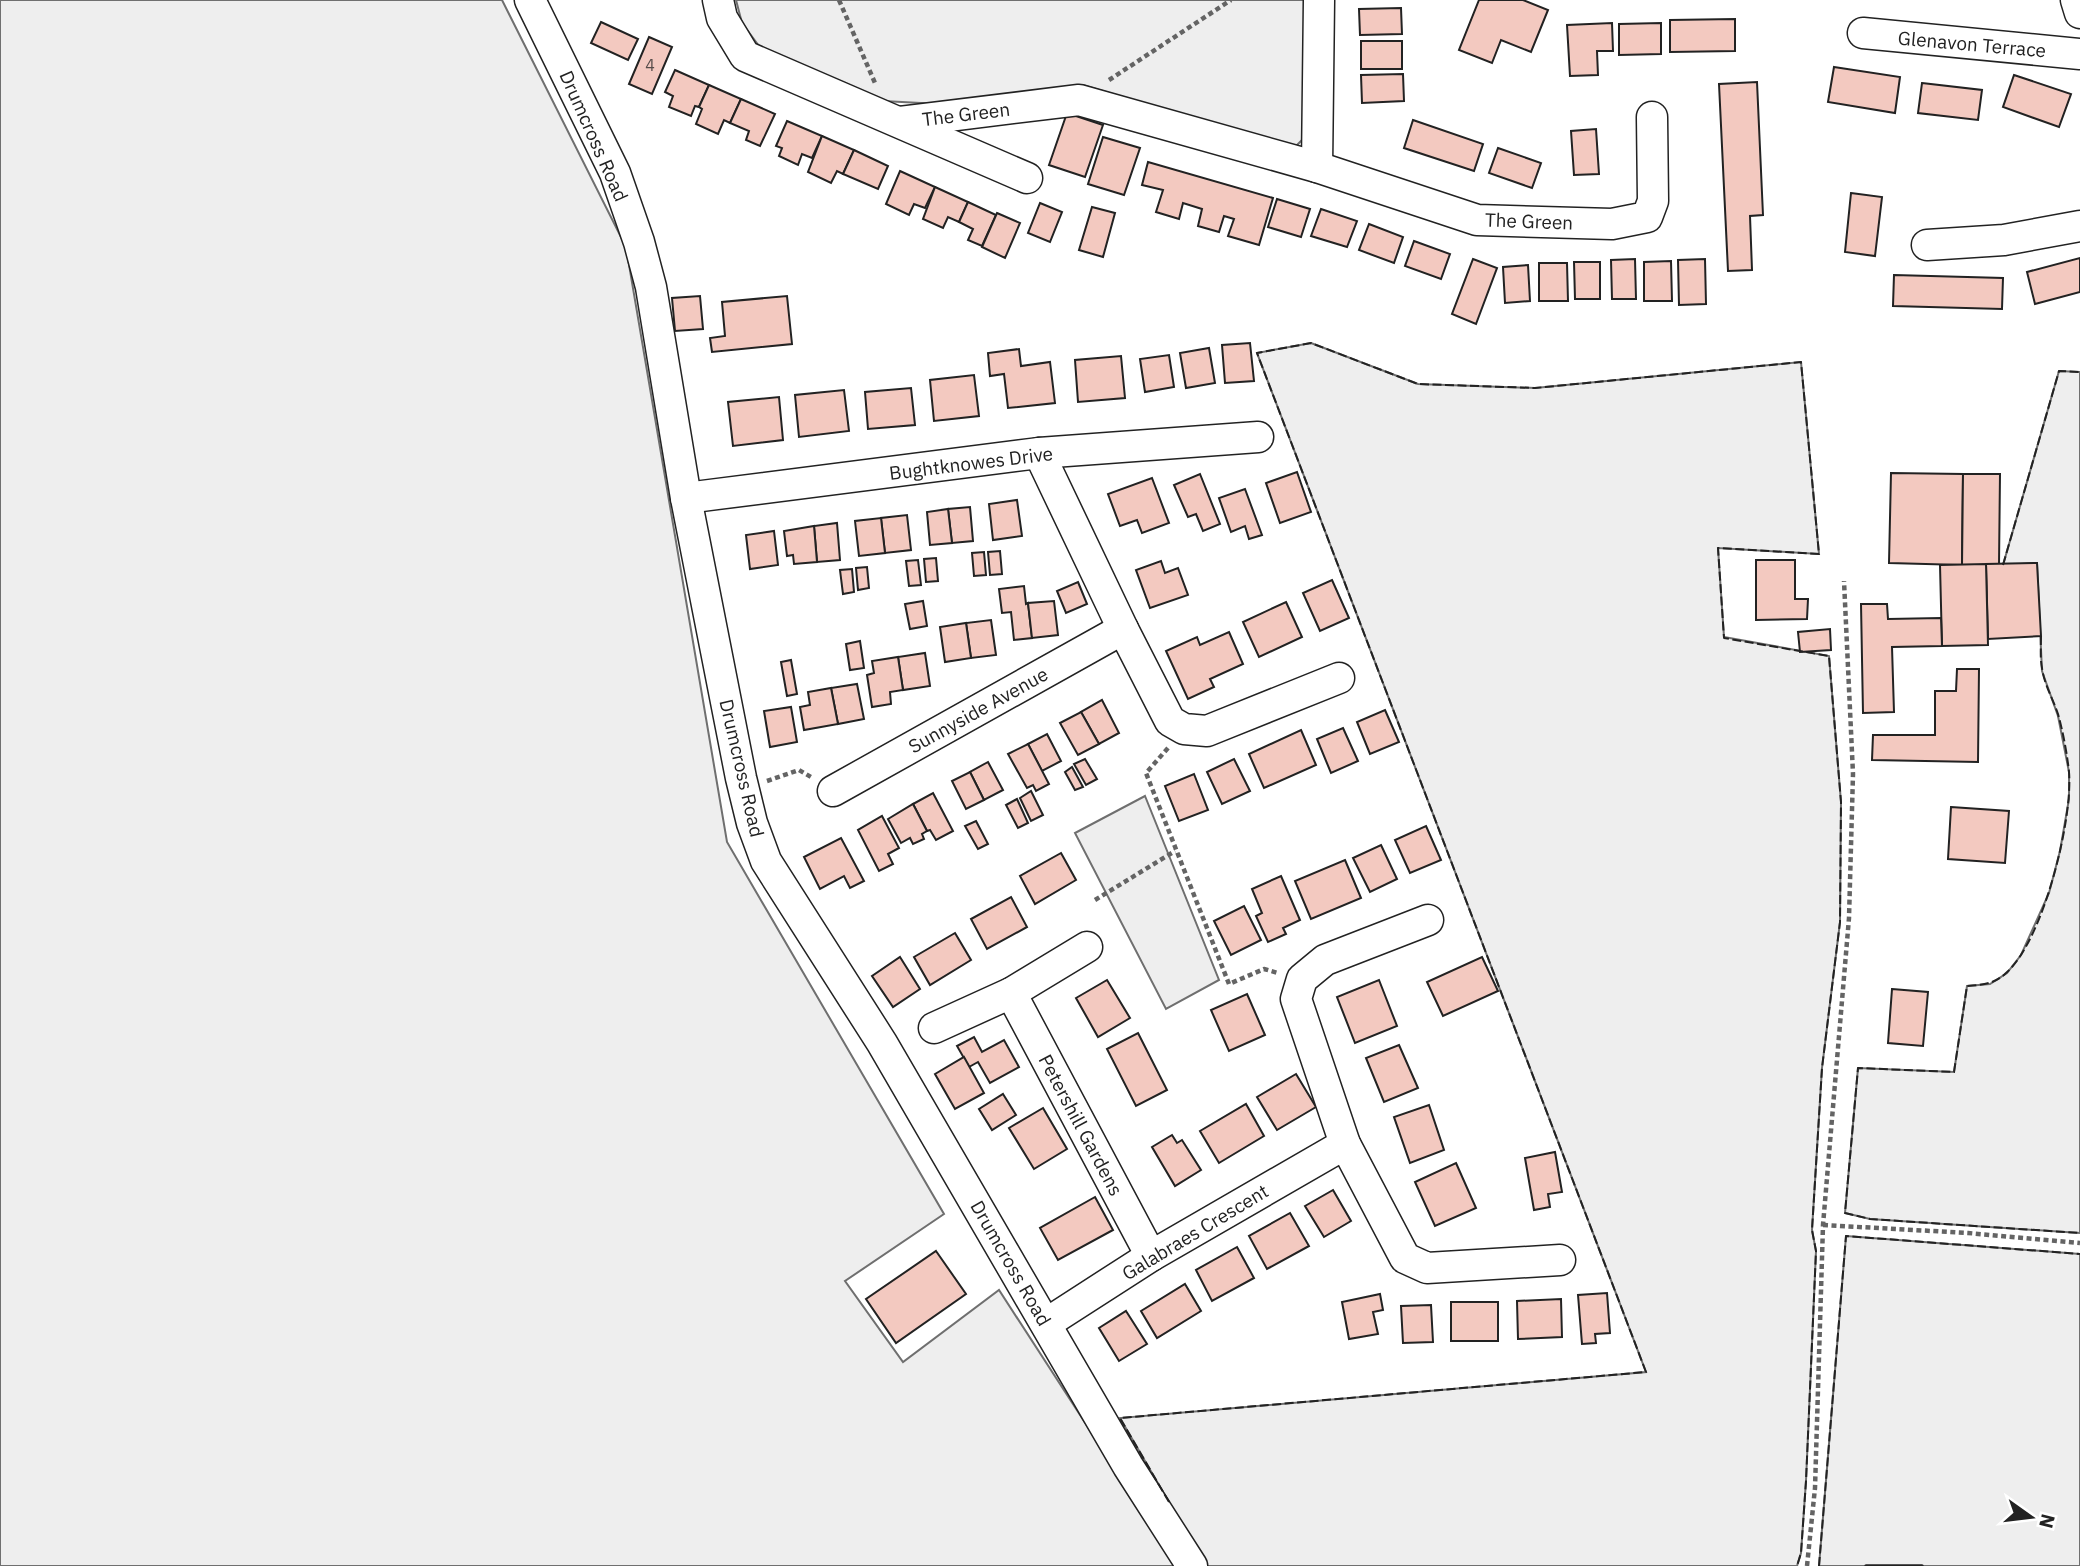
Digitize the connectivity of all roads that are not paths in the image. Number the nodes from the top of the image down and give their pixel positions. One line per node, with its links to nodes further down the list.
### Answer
1 (530, 0): 16 (street, Drumcross Road)
2 (718, 0): 9 (street, The Green)
3 (1319, 0): 10 (street)
4 (2076, 0): 5 (street)
5 (2080, 13)
6 (1863, 33): 7 (street, Glenavon Terrace)
7 (2080, 54)
8 (1653, 117): 10 (street, The Green)
9 (895, 120): 10 (street, The Green); 11 (street, The Green)
10 (1317, 167)
11 (1027, 178)
12 (2080, 226): 13 (street)
13 (1927, 245)
14 (1258, 437): 15 (street, Bughtknowes Drive)
15 (1039, 453): 16 (street, Bughtknowes Drive); 17 (street)
16 (686, 498): 27 (street, Drumcross Road)
17 (1123, 629): 18 (street); 19 (street, Sunnyside Avenue)
18 (1339, 678)
19 (833, 791)
20 (1428, 920): 24 (street)
21 (1087, 947): 22 (street)
22 (1011, 993): 23 (street); 25 (street, Petershill Gardens)
23 (934, 1028)
24 (1345, 1144): 25 (street, Galabraes Crescent); 26 (street)
25 (1151, 1256): 27 (street, Galabraes Crescent)
26 (1560, 1260)
27 (1046, 1324): 28 (street, Drumcross Road)
28 (1192, 1566)

